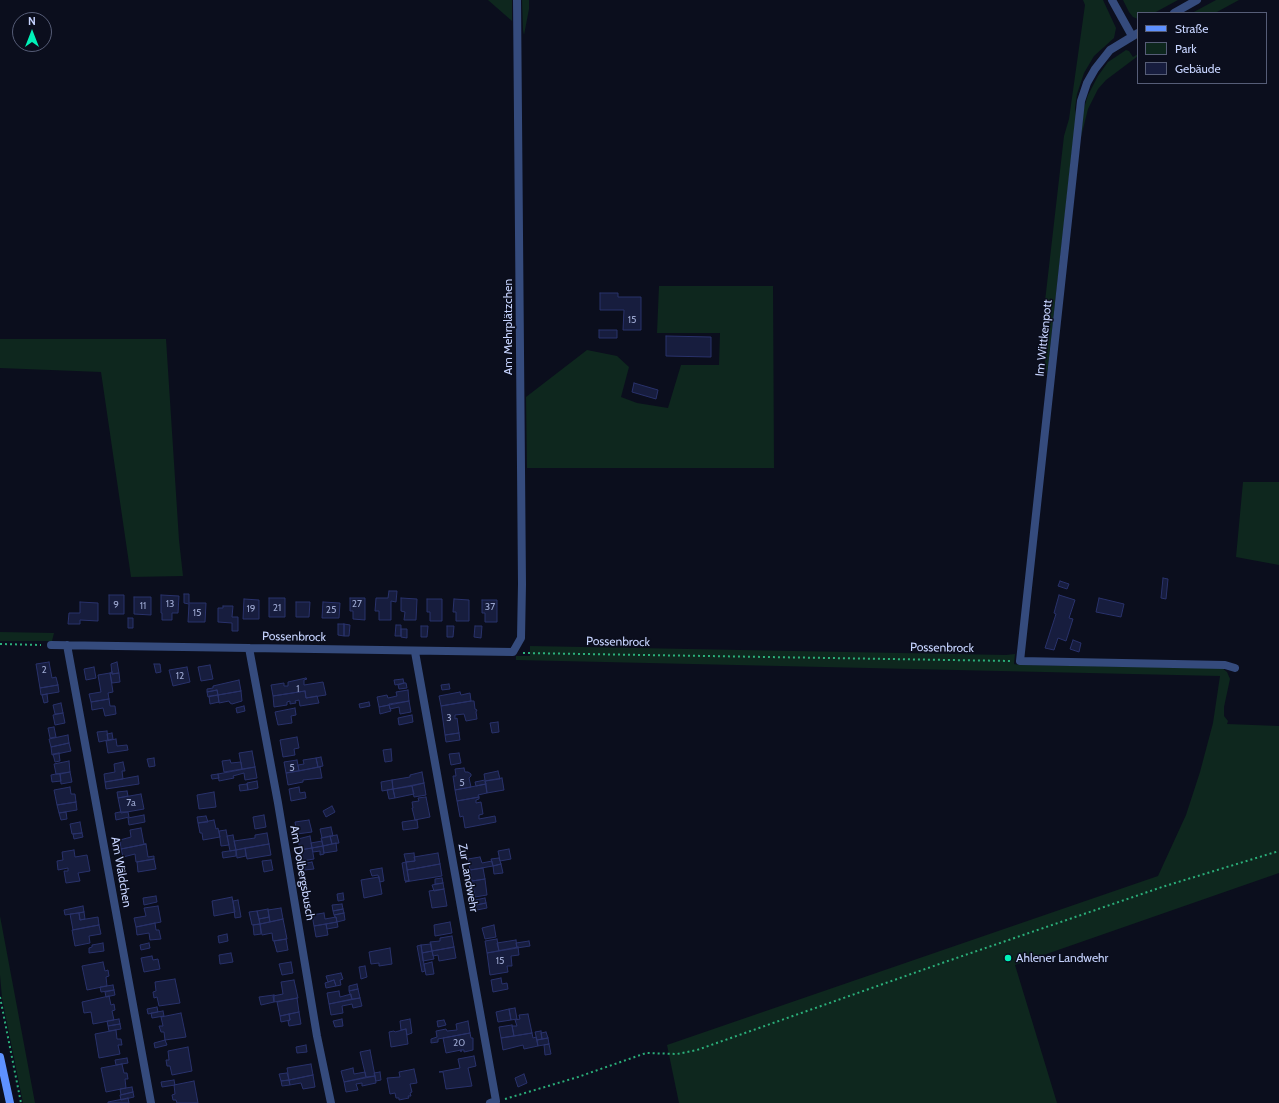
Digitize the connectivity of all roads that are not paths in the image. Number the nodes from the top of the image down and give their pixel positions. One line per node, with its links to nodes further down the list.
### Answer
1 (517, 0): 10 (street, Am Mehrplätzchen)
2 (1112, 0): 5 (street)
3 (1197, 0): 4 (street)
4 (1176, 12)
5 (1135, 34): 11 (street, Im Wittkenpott)
6 (50, 645): 7 (street, Possenbrock)
7 (67, 645): 8 (street, Possenbrock); 15 (street, Am Wäldchen)
8 (249, 648): 9 (street, Possenbrock); 16 (street, Am Dolbergsbusch)
9 (415, 652): 10 (street, Possenbrock); 13 (street, Zur Landwehr)
10 (513, 652)
11 (1235, 668)
12 (0, 1057): 14 (main road)
13 (493, 1102)
14 (10, 1103)
15 (151, 1103)
16 (331, 1103)

